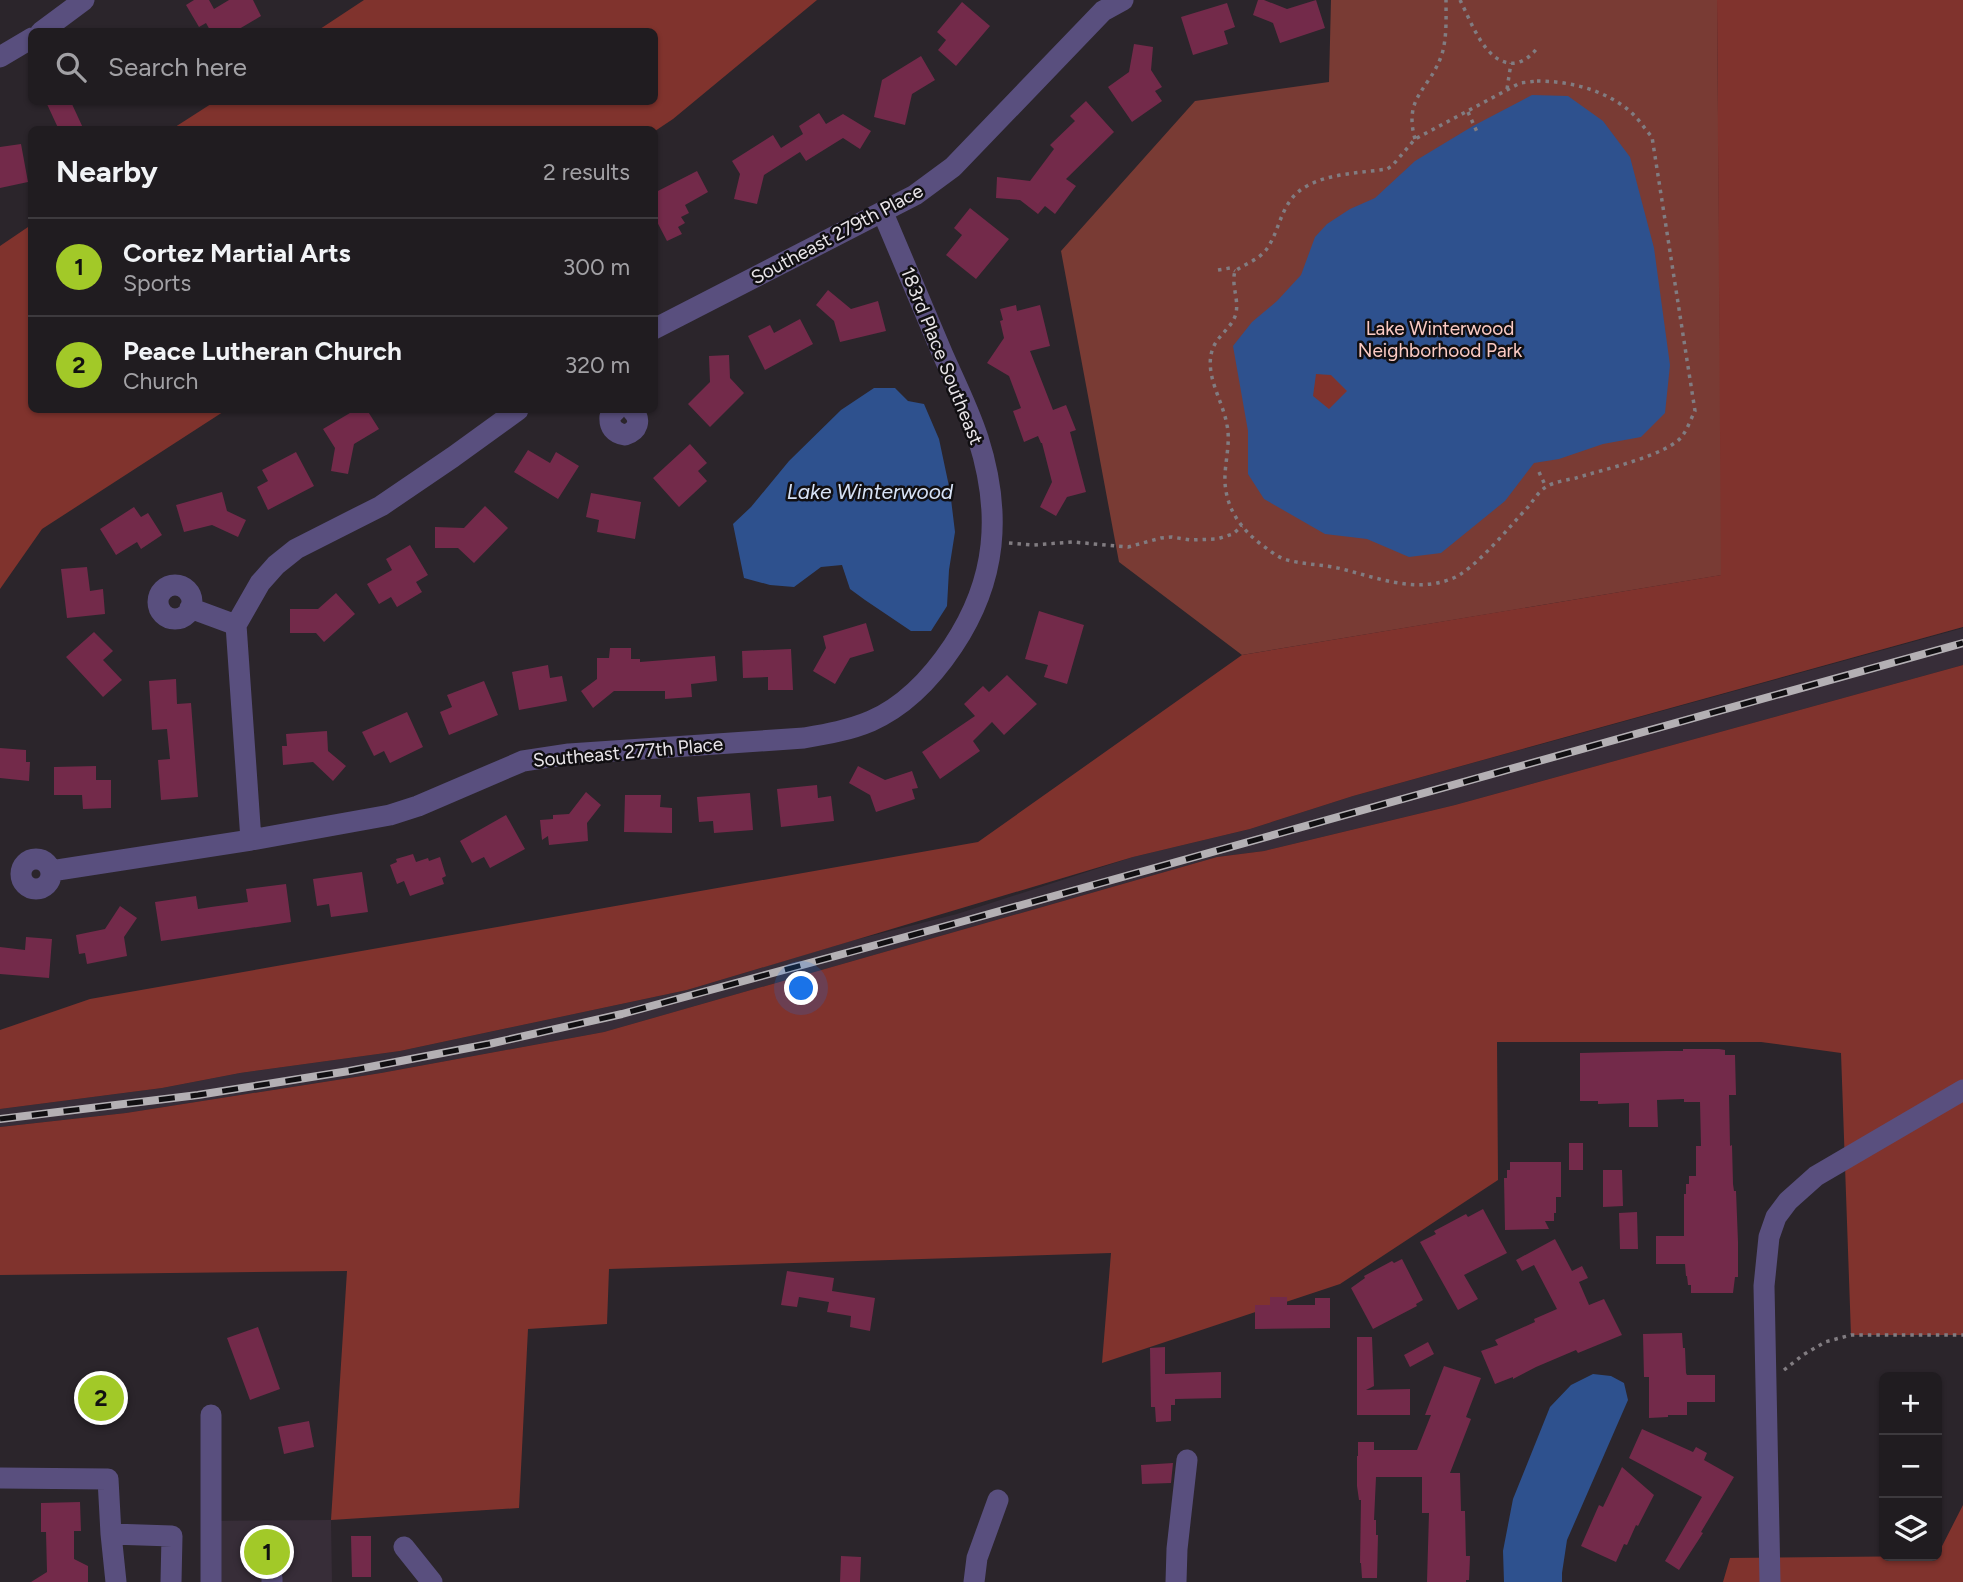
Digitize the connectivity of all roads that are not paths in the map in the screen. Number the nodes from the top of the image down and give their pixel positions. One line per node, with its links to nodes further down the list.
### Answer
1 (84, 0): 3 (street)
2 (1123, 0): 6 (street, Southeast 279th Place)
3 (46, 28)
4 (28, 40): 5 (street)
5 (0, 57)
6 (883, 212): 7 (street, Southeast 279th Place); 13 (street, 183rd Place Southeast)
7 (658, 327)
8 (514, 413): 12 (street)
9 (612, 413): 10 (street)
10 (635, 413)
11 (190, 608): 12 (street)
12 (236, 625): 14 (street)
13 (915, 691): 14 (street, Southeast 277th Place)
14 (251, 840): 15 (street, Southeast 277th Place)
15 (51, 871)
16 (1963, 1090): 29 (street)
17 (211, 1415): 25 (street)
18 (1187, 1460): 28 (street)
19 (0, 1478): 21 (street)
20 (998, 1500): 27 (street)
21 (111, 1534): 23 (street); 24 (street)
22 (404, 1547): 26 (street)
23 (116, 1582)
24 (171, 1582)
25 (211, 1582)
26 (432, 1582)
27 (974, 1582)
28 (1177, 1582)
29 (1770, 1582)

